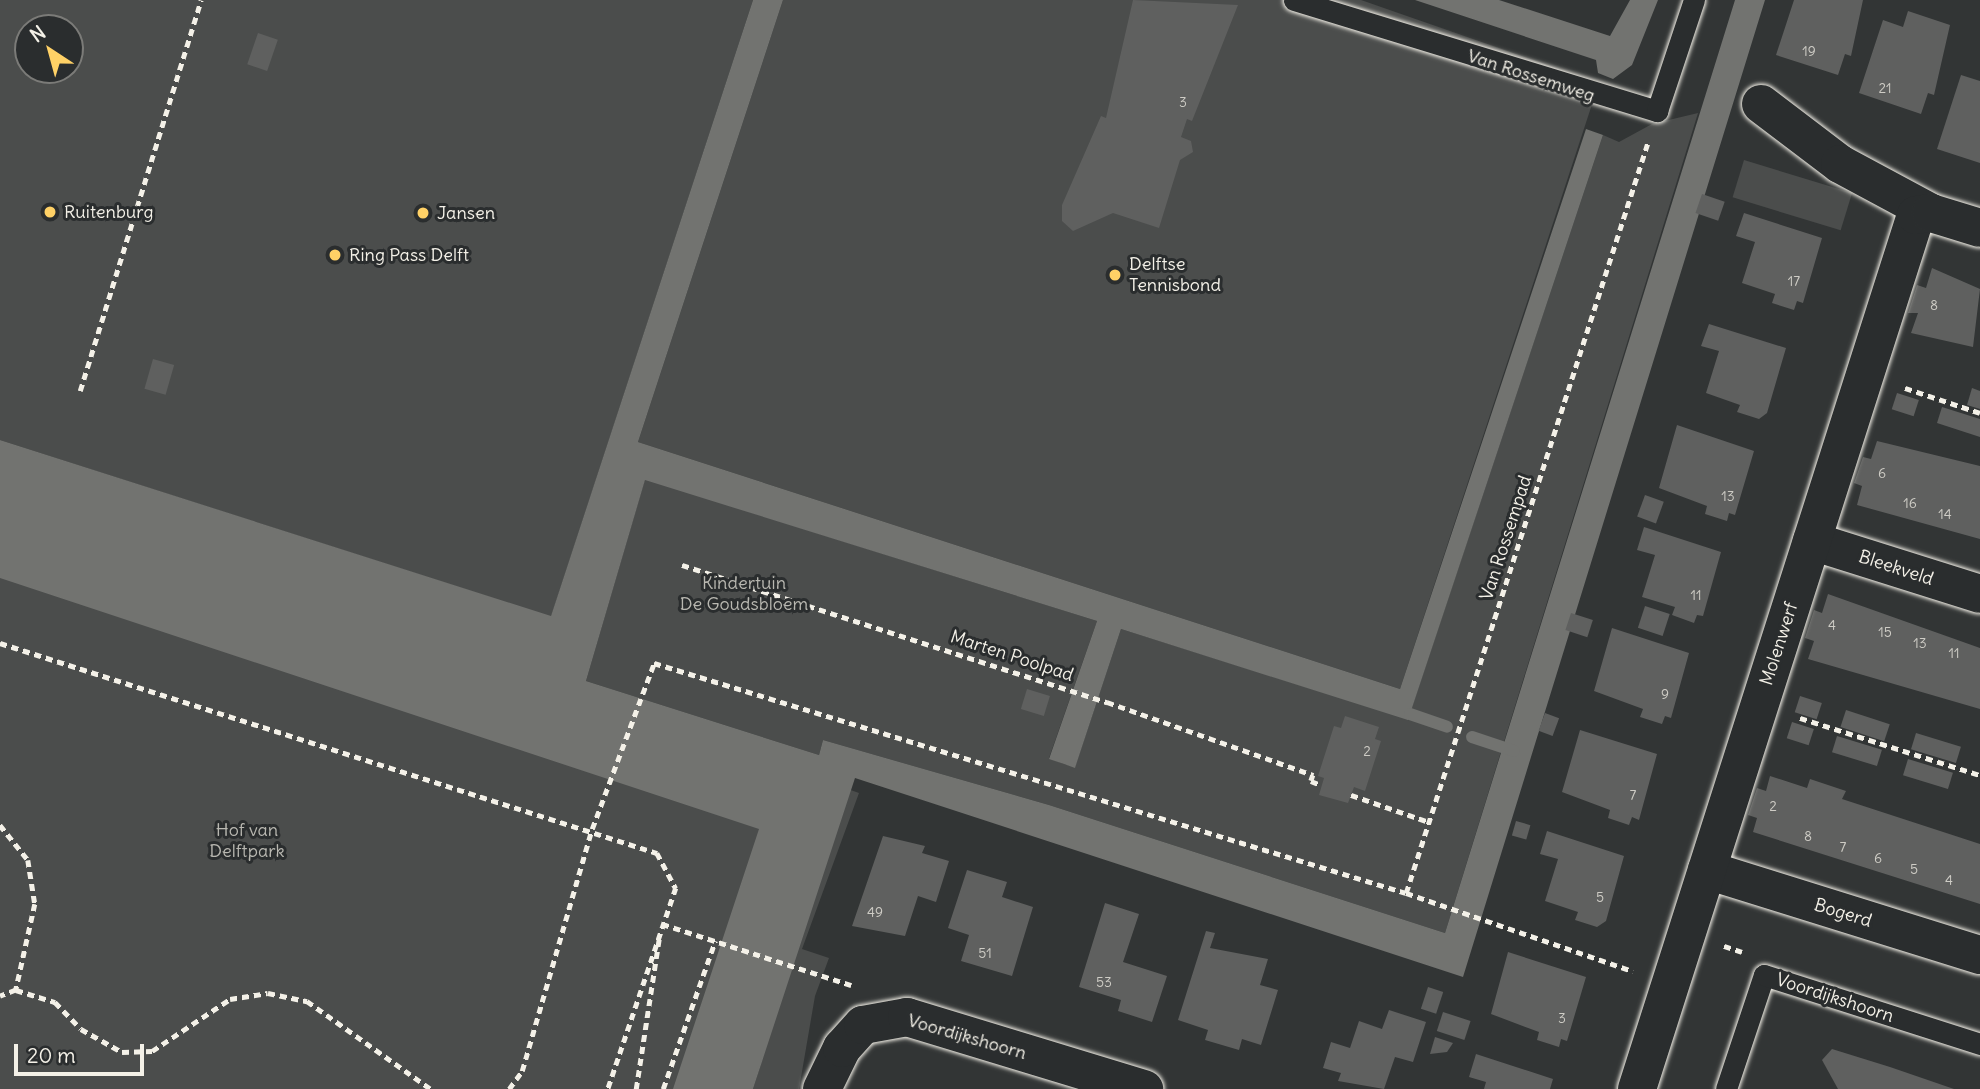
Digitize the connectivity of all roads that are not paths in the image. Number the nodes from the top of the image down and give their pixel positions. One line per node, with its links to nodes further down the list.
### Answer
1 (1294, 0): 2 (lane, Van Rossemweg)
2 (1694, 0)
3 (1761, 104): 4 (street)
4 (1931, 213): 5 (street); 6 (street, Molenwerf)
5 (1980, 228)
6 (1812, 541): 7 (street, Bleekveld); 8 (street, Molenwerf)
7 (1980, 594)
8 (1707, 870): 9 (street, Bogerd); 13 (street, Molenwerf)
9 (1980, 955)
10 (1980, 1044): 14 (lane, Voordijkshoorn)
11 (822, 1089): 12 (street, Voordijkshoorn)
12 (1144, 1089)
13 (1637, 1089)
14 (1726, 1089)

